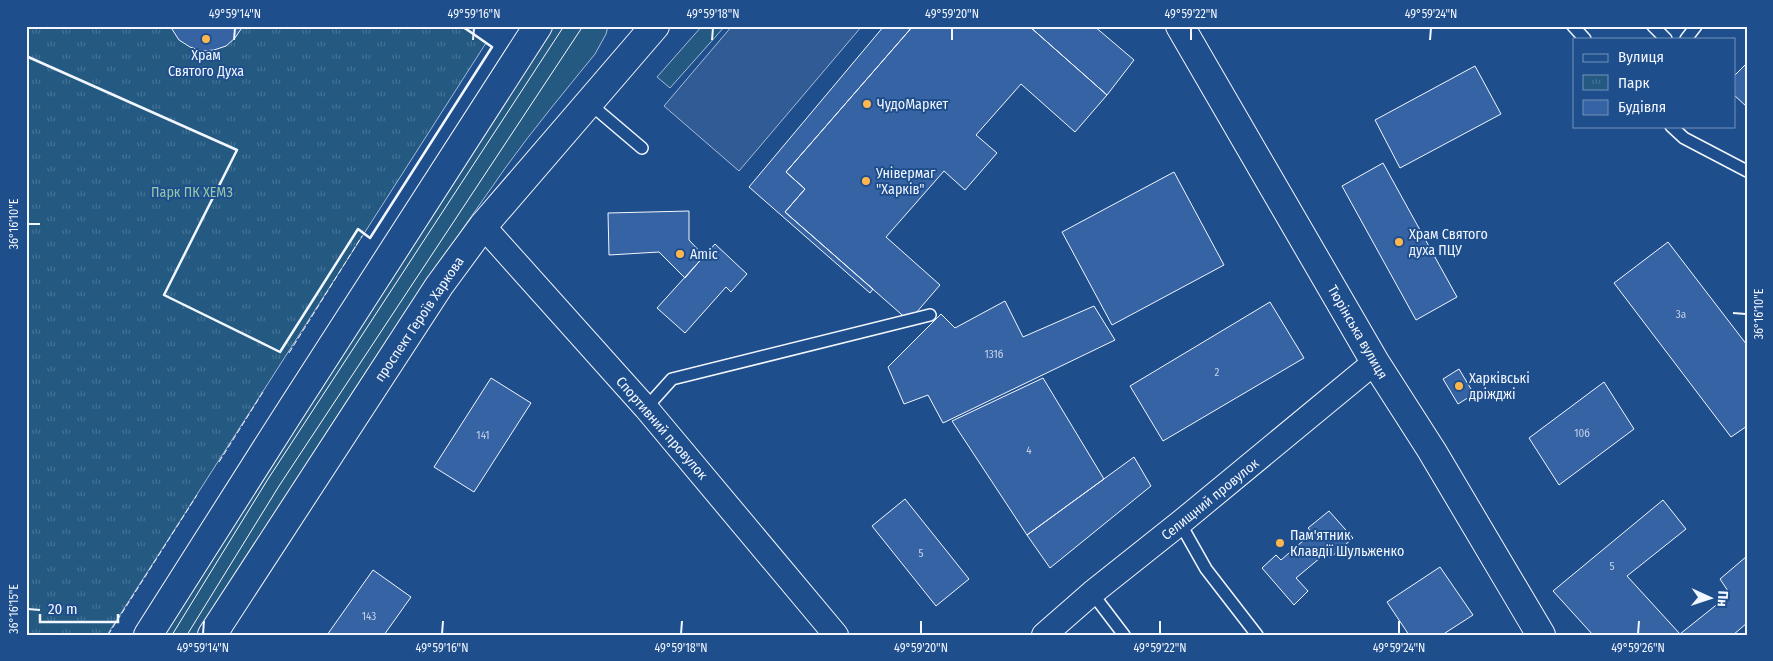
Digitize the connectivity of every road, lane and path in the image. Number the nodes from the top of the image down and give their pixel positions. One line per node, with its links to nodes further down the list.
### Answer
1 (538, 26): 20 (main road)
2 (655, 26): 10 (main road, проспект Героїв Харкова)
3 (1180, 26): 16 (main road, Тюрінська вулиця)
4 (1573, 26): 7 (lane)
5 (1653, 26): 8 (lane)
6 (1696, 26): 9 (lane)
7 (1584, 38)
8 (1665, 38)
9 (1687, 38)
10 (589, 103): 12 (lane); 14 (main road, проспект Героїв Харкова)
11 (1673, 128): 13 (lane)
12 (642, 148)
13 (1747, 171)
14 (483, 226): 17 (street, Спортивний провулок); 21 (main road, проспект Героїв Харкова)
15 (930, 316): 17 (lane)
16 (1375, 362): 18 (street, Селищний провулок); 26 (main road, Тюрінська вулиця)
17 (646, 408): 22 (street, Спортивний провулок)
18 (1180, 523): 19 (street, Селищний провулок); 25 (lane)
19 (1092, 593): 23 (street, Селищний провулок); 24 (lane)
20 (148, 635)
21 (212, 635)
22 (836, 635)
23 (1044, 635)
24 (1124, 635)
25 (1257, 635)
26 (1541, 635)

